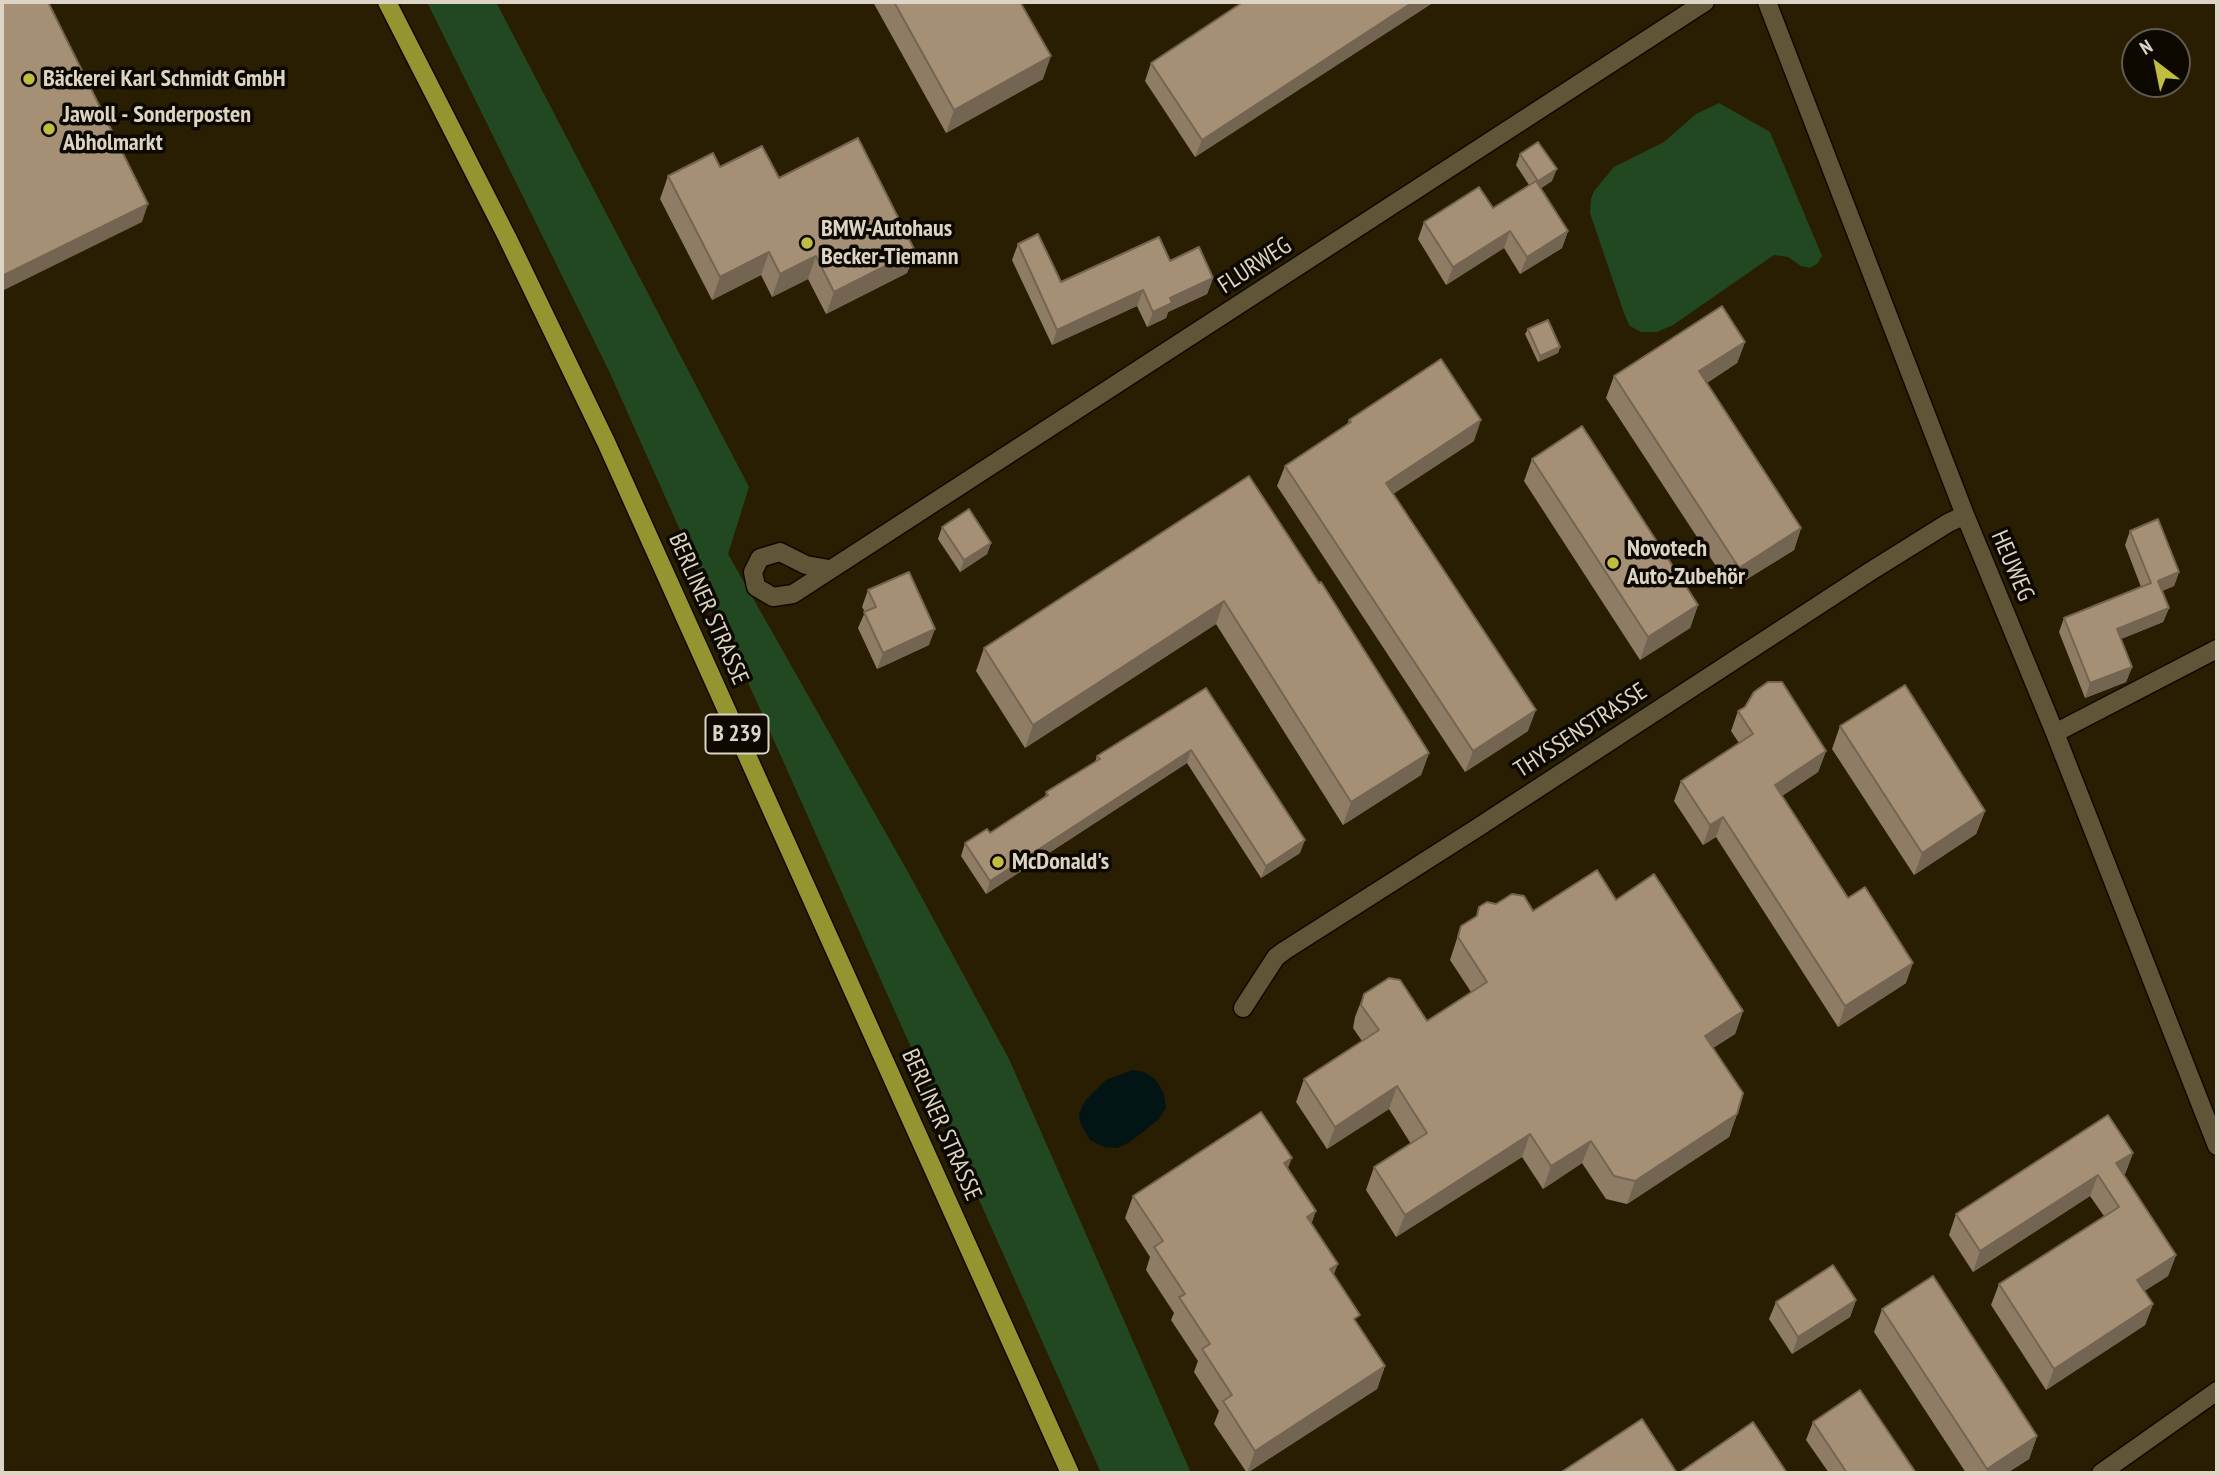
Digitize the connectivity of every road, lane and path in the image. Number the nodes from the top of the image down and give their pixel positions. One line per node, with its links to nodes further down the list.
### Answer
1 (387, 2): 11 (main road, BERLINER STRASSE / B 239)
2 (1705, 2): 5 (street, FLURWEG)
3 (1767, 2): 4 (street, HEUWEG)
4 (1965, 515): 7 (street, HEUWEG); 8 (street, THYSSENSTRASSE)
5 (830, 569)
6 (2217, 649): 7 (street)
7 (2055, 733): 9 (street, HEUWEG)
8 (1243, 1008)
9 (2217, 1146)
10 (2217, 1391): 12 (street)
11 (1070, 1473)
12 (2101, 1473)

